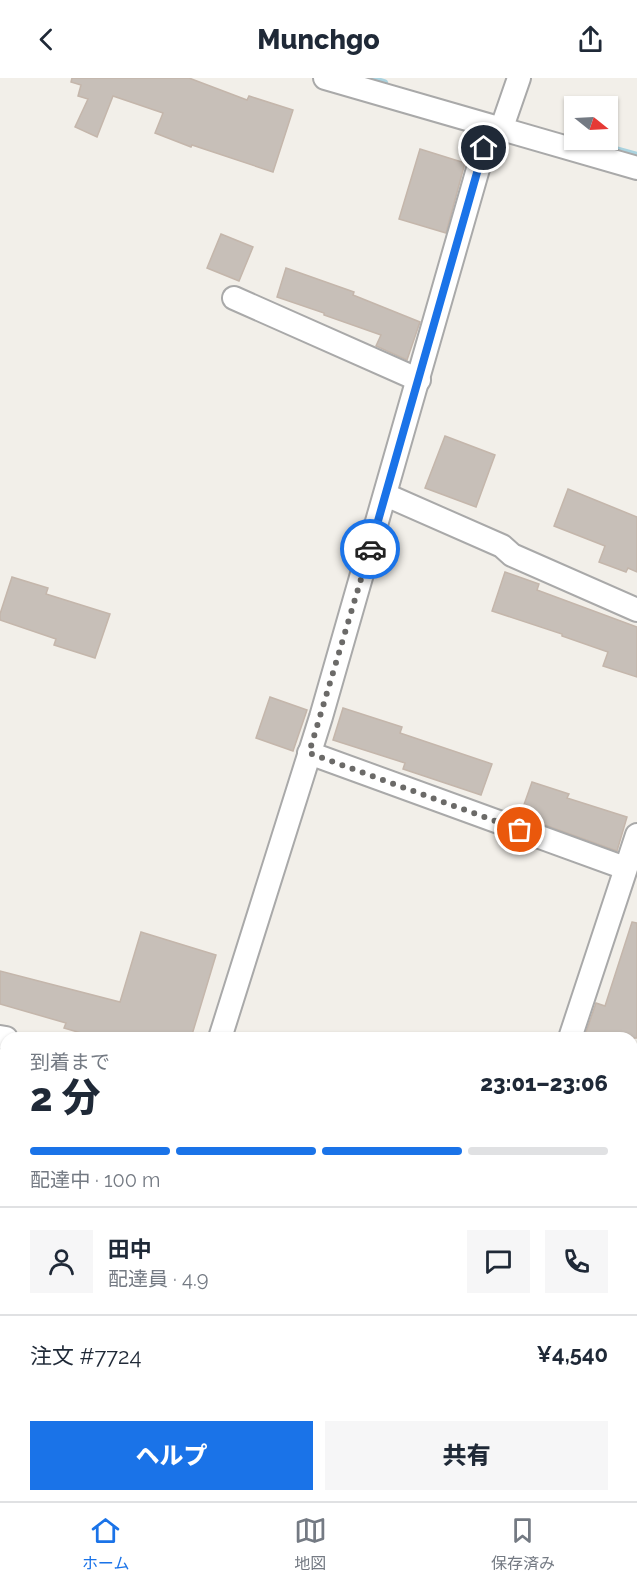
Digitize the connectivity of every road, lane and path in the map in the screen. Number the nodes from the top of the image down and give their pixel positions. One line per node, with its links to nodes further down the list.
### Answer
1 (325, 78): 3 (street)
2 (519, 78): 3 (street)
3 (496, 129): 4 (street); 6 (street)
4 (637, 168)
5 (234, 298): 6 (street)
6 (419, 380): 7 (street)
7 (386, 495): 8 (street); 9 (street)
8 (637, 610)
9 (309, 753): 11 (street); 12 (street)
10 (637, 834): 11 (street)
11 (626, 868): 13 (street)
12 (222, 1032)
13 (572, 1032)

